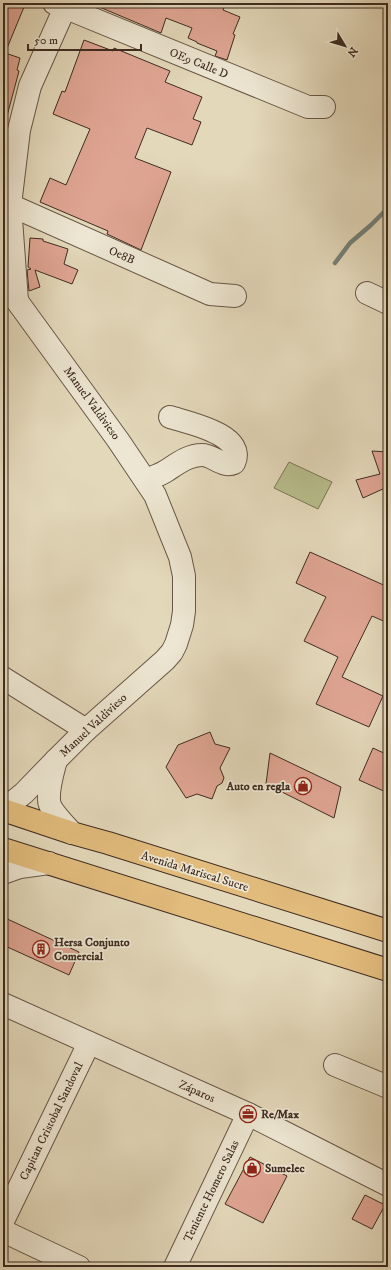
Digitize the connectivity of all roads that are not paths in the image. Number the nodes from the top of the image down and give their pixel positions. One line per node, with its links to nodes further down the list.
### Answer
1 (62, 5): 2 (street, OE9 Calle D); 3 (street, Manuel Valdivieso)
2 (324, 107)
3 (10, 205): 5 (street, Manuel Valdivieso); 6 (street, Oe8B)
4 (367, 293): 7 (street)
5 (10, 294): 9 (street, Manuel Valdivieso)
6 (235, 296)
7 (388, 303)
8 (170, 417): 9 (street)
9 (146, 480): 11 (street, Manuel Valdivieso)
10 (3, 678): 11 (street)
11 (86, 730): 12 (street, Manuel Valdivieso)
12 (56, 760): 13 (street, Manuel Valdivieso); 14 (street, Manuel Valdivieso)
13 (3, 810): 14 (main road, Avenida Mariscal Sucre)
14 (72, 833): 18 (main road, Avenida Mariscal Sucre)
15 (3, 849): 16 (main road)
16 (48, 863): 17 (street); 19 (main road)
17 (3, 873)
18 (388, 931)
19 (388, 970)
20 (3, 1004): 21 (street, Záparos)
21 (89, 1042): 24 (street, Záparos); 26 (street, Capitan Cristobal Sandoval)
22 (335, 1065): 23 (street)
23 (388, 1087)
24 (248, 1114): 25 (street, Záparos); 29 (street, Teniente Homero Salas)
25 (388, 1185)
26 (3, 1221)
27 (3, 1231): 28 (street)
28 (80, 1267)
29 (175, 1267)

